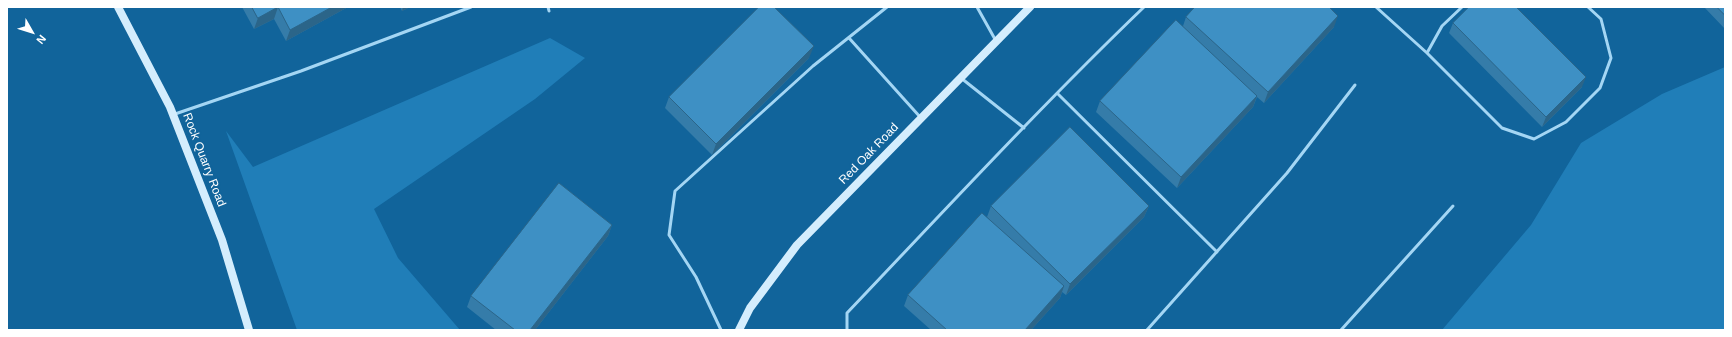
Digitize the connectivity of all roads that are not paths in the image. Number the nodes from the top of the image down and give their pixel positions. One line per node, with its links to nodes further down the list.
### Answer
1 (118, 7): 18 (street, Rock Quarry Road)
2 (471, 7): 18 (lane)
3 (548, 7): 11 (lane)
4 (887, 7): 12 (lane)
5 (977, 7): 13 (lane)
6 (1030, 7): 13 (street, Red Oak Road)
7 (1144, 7): 17 (lane)
8 (1376, 7): 14 (lane)
9 (1462, 7): 14 (lane)
10 (1588, 7): 14 (lane)
11 (549, 11)
12 (849, 38): 19 (lane); 24 (lane)
13 (996, 41): 15 (street, Red Oak Road)
14 (1427, 53)
15 (960, 77): 19 (street, Red Oak Road); 20 (lane)
16 (1355, 85): 22 (lane)
17 (1058, 94): 20 (lane); 22 (lane)
18 (173, 114): 23 (street, Rock Quarry Road)
19 (921, 118): 25 (street, Red Oak Road)
20 (1024, 128): 26 (lane)
21 (1453, 206): 28 (lane)
22 (1217, 252): 27 (lane)
23 (249, 330)
24 (721, 330)
25 (739, 330)
26 (847, 330)
27 (1147, 330)
28 (1341, 330)

